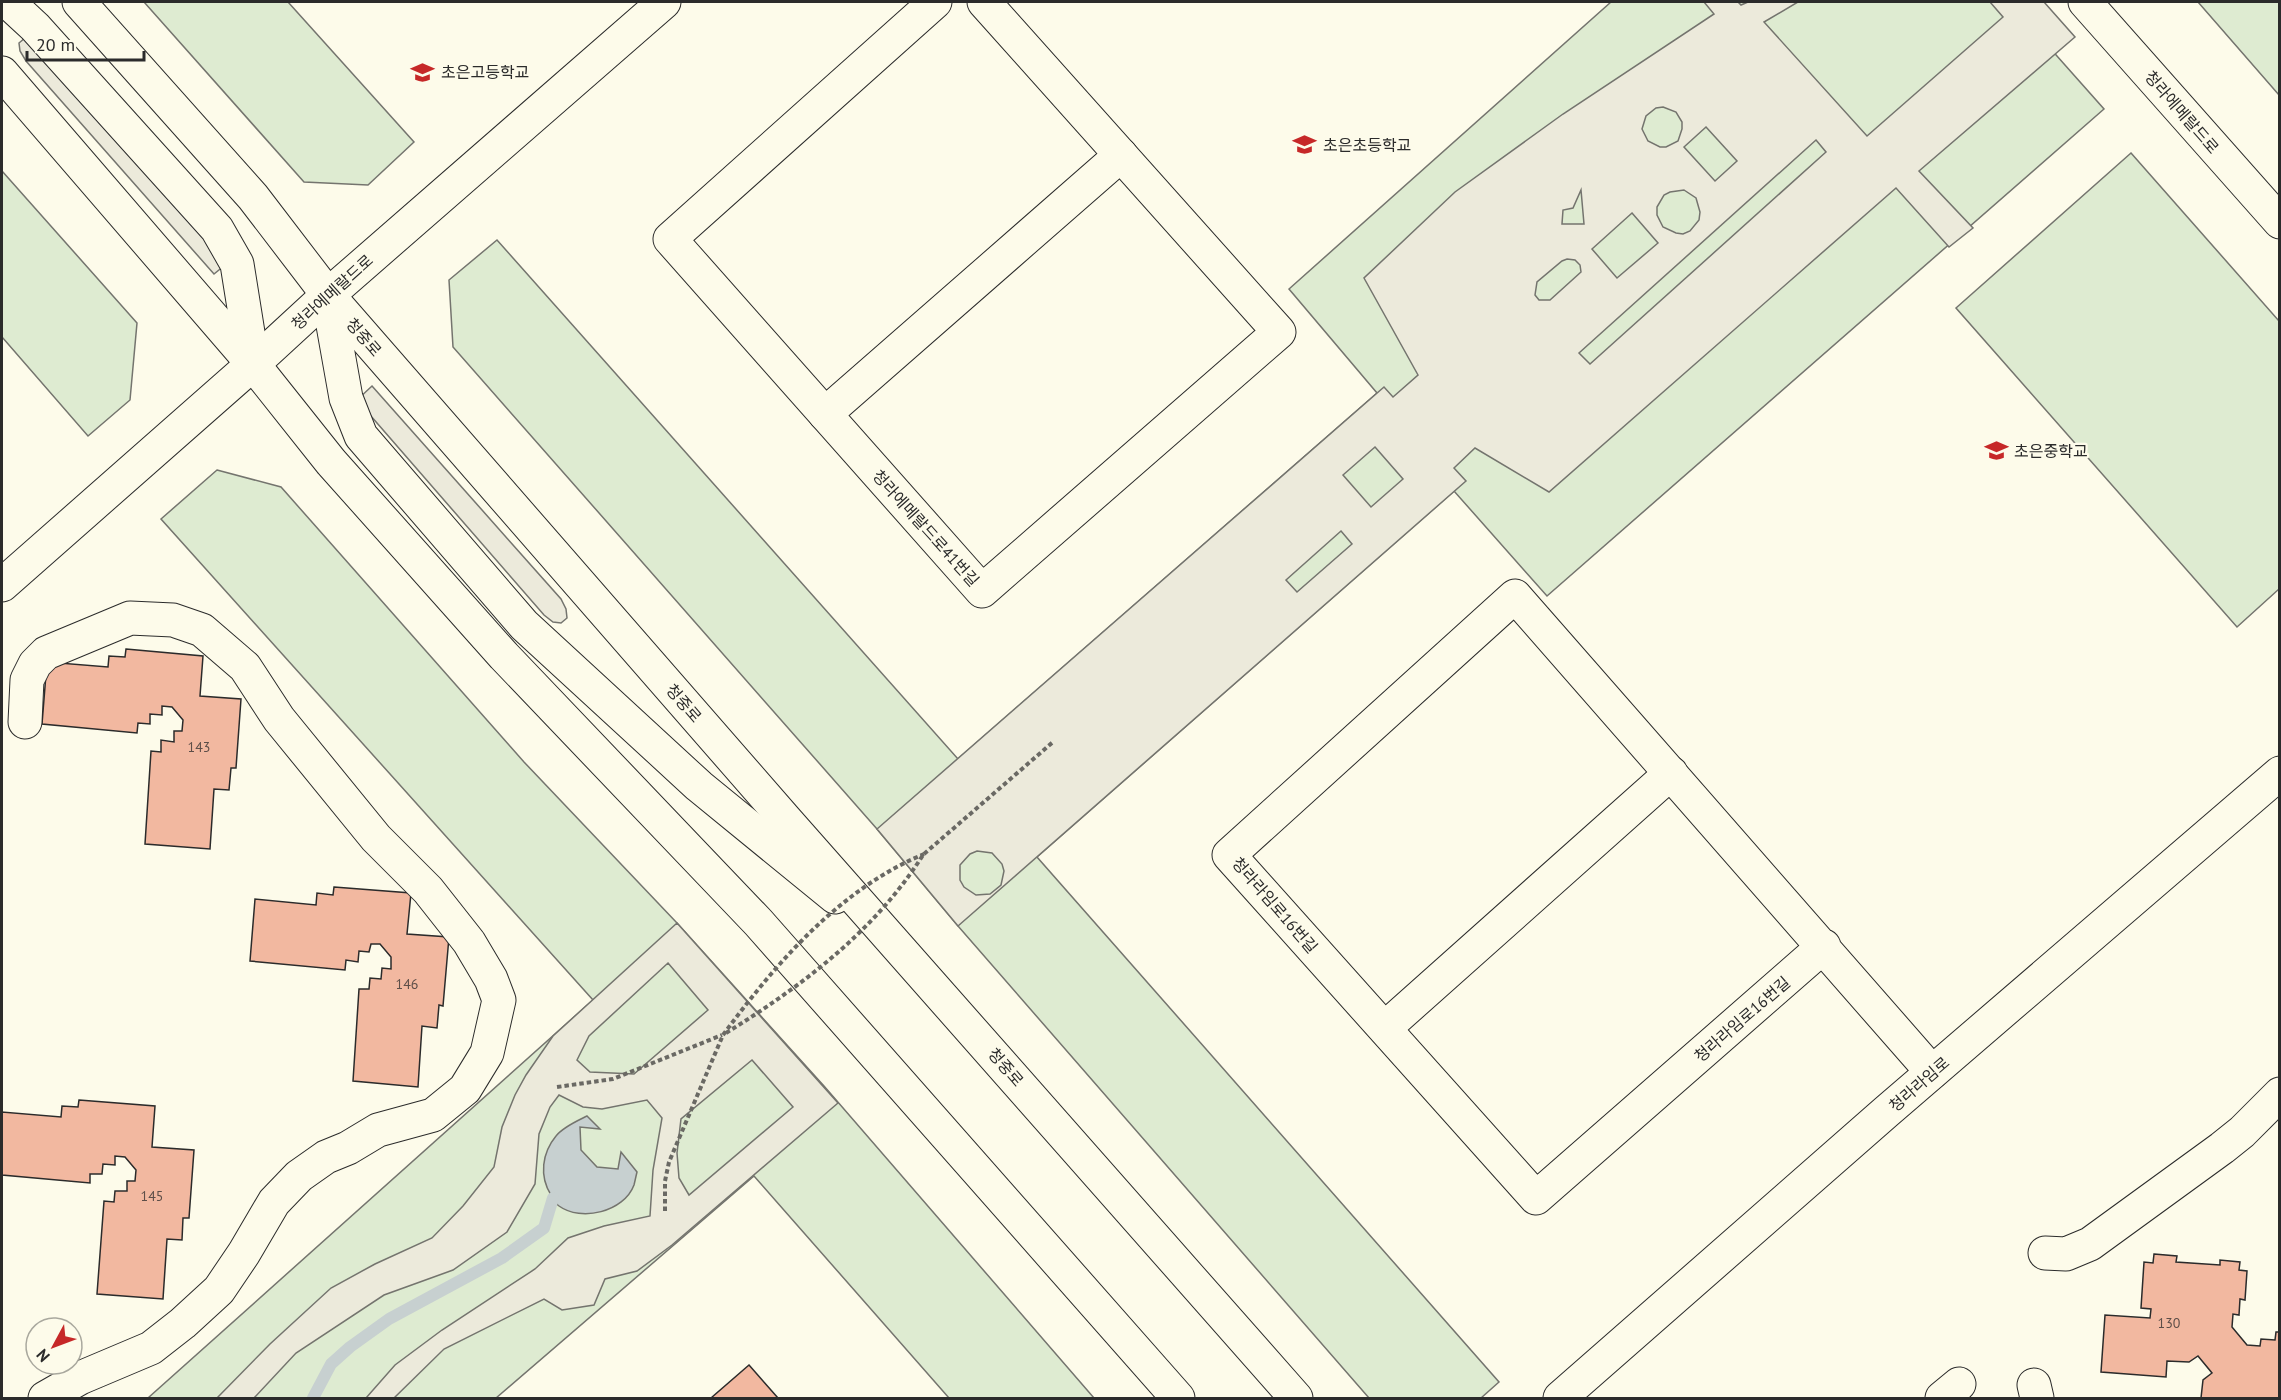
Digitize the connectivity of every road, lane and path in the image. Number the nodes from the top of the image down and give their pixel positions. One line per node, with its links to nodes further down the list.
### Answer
1 (8, 2): 11 (street)
2 (79, 2): 10 (street, 청중로)
3 (663, 2): 10 (street, 청라에메랄드로)
4 (934, 2): 12 (street, 청라에메랄드로41번길)
5 (984, 2): 8 (street, 청라에메랄드로41번길)
6 (2085, 2): 9 (street, 청라에메랄드로)
7 (2, 73): 11 (street)
8 (1121, 155): 12 (street); 12 (street, 청라에메랄드로41번길)
9 (2280, 222)
10 (328, 295): 11 (street, 청라에메랄드로); 20 (street, 청중로); 20 (street)
11 (253, 364): 13 (street, 청라에메랄드로); 29 (street)
12 (825, 414)
13 (2, 585)
14 (25, 722): 28 (street)
15 (1053, 742): 18 (path)
16 (1671, 773): 19 (street, 청라라임로16번길); 21 (street); 21 (street, 청라라임로16번길)
17 (2280, 773): 23 (street, 청라라임로)
18 (924, 854): 22 (path, bridge); 22 (path, bridge)
19 (1824, 946): 21 (street, 청라라임로16번길); 23 (street, 청라라임로16번길)
20 (901, 949): 30 (street, 청중로)
21 (1385, 1028)
22 (723, 1035): 24 (path); 26 (path)
23 (1932, 1072): 31 (street, 청라라임로)
24 (557, 1087)
25 (2280, 1094): 27 (street)
26 (665, 1211)
27 (2045, 1253)
28 (45, 1398)
29 (1178, 1398)
30 (1296, 1398)
31 (1560, 1398)

